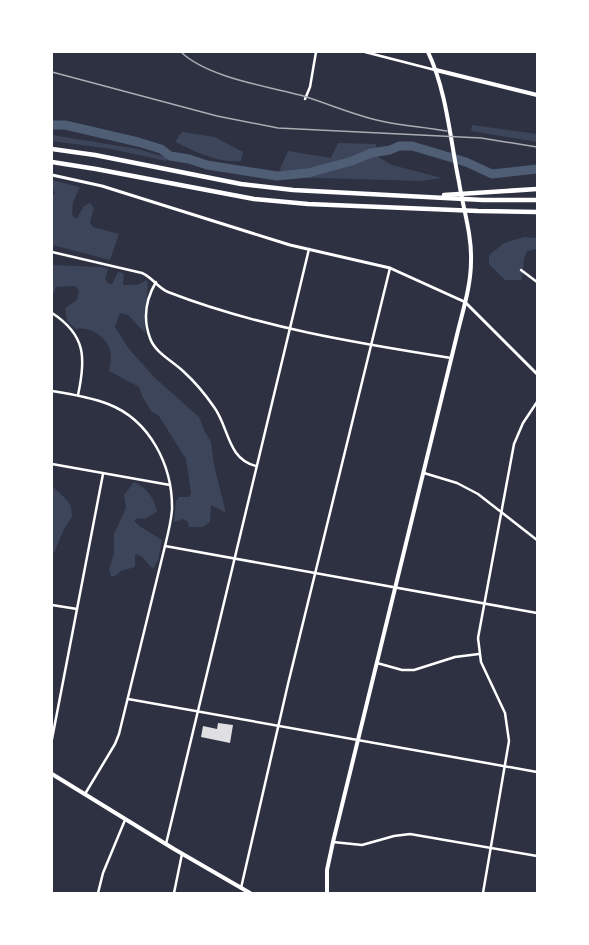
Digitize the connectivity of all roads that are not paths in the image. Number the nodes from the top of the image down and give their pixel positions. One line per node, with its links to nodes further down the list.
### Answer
1 (316, 52): 6 (street)
2 (365, 52): 4 (street)
3 (428, 52): 4 (main road)
4 (436, 70): 5 (main road); 20 (main road)
5 (537, 95)
6 (305, 99)
7 (52, 149): 11 (highway)
8 (52, 162): 13 (highway)
9 (52, 176): 14 (street)
10 (537, 189): 11 (highway)
11 (422, 197): 12 (highway)
12 (537, 200)
13 (537, 212)
14 (309, 249): 16 (street); 22 (street)
15 (52, 252): 18 (street)
16 (390, 268): 20 (street); 23 (street)
17 (521, 270): 19 (street)
18 (156, 282): 22 (street); 30 (street)
19 (537, 282)
20 (465, 302): 24 (main road); 25 (street)
21 (52, 313): 27 (street)
22 (290, 329): 23 (street); 30 (street)
23 (371, 344): 24 (street); 38 (street)
24 (451, 358): 31 (main road)
25 (537, 374)
26 (52, 391): 27 (street)
27 (78, 395): 33 (street)
28 (537, 402): 34 (street)
29 (52, 464): 32 (street)
30 (256, 466): 37 (street)
31 (423, 473): 34 (street); 39 (main road)
32 (103, 474): 33 (street); 42 (street)
33 (170, 486): 36 (street)
34 (501, 512): 35 (street); 40 (street)
35 (537, 540)
36 (165, 546): 37 (street); 46 (street)
37 (233, 558): 38 (street); 47 (street)
38 (316, 573): 39 (street); 48 (street)
39 (396, 587): 40 (street); 45 (main road)
40 (485, 603): 43 (street); 44 (street)
41 (52, 605): 42 (street)
42 (76, 609): 49 (street)
43 (537, 613)
44 (479, 654): 45 (street); 51 (street)
45 (377, 663): 50 (main road)
46 (128, 699): 47 (street); 54 (street)
47 (197, 711): 48 (street); 57 (street)
48 (278, 726): 50 (street); 61 (street)
49 (52, 739)
50 (358, 740): 51 (street); 56 (main road)
51 (506, 766): 52 (street); 58 (street)
52 (537, 772)
53 (52, 774): 54 (main road)
54 (85, 795): 55 (main road)
55 (125, 820): 57 (main road); 62 (street)
56 (333, 842): 58 (street); 65 (main road)
57 (166, 844): 59 (main road)
58 (491, 847): 60 (street); 66 (street)
59 (182, 854): 61 (main road); 63 (street)
60 (537, 856)
61 (242, 891): 64 (main road)
62 (98, 893)
63 (174, 893)
64 (250, 893)
65 (327, 893)
66 (483, 893)

